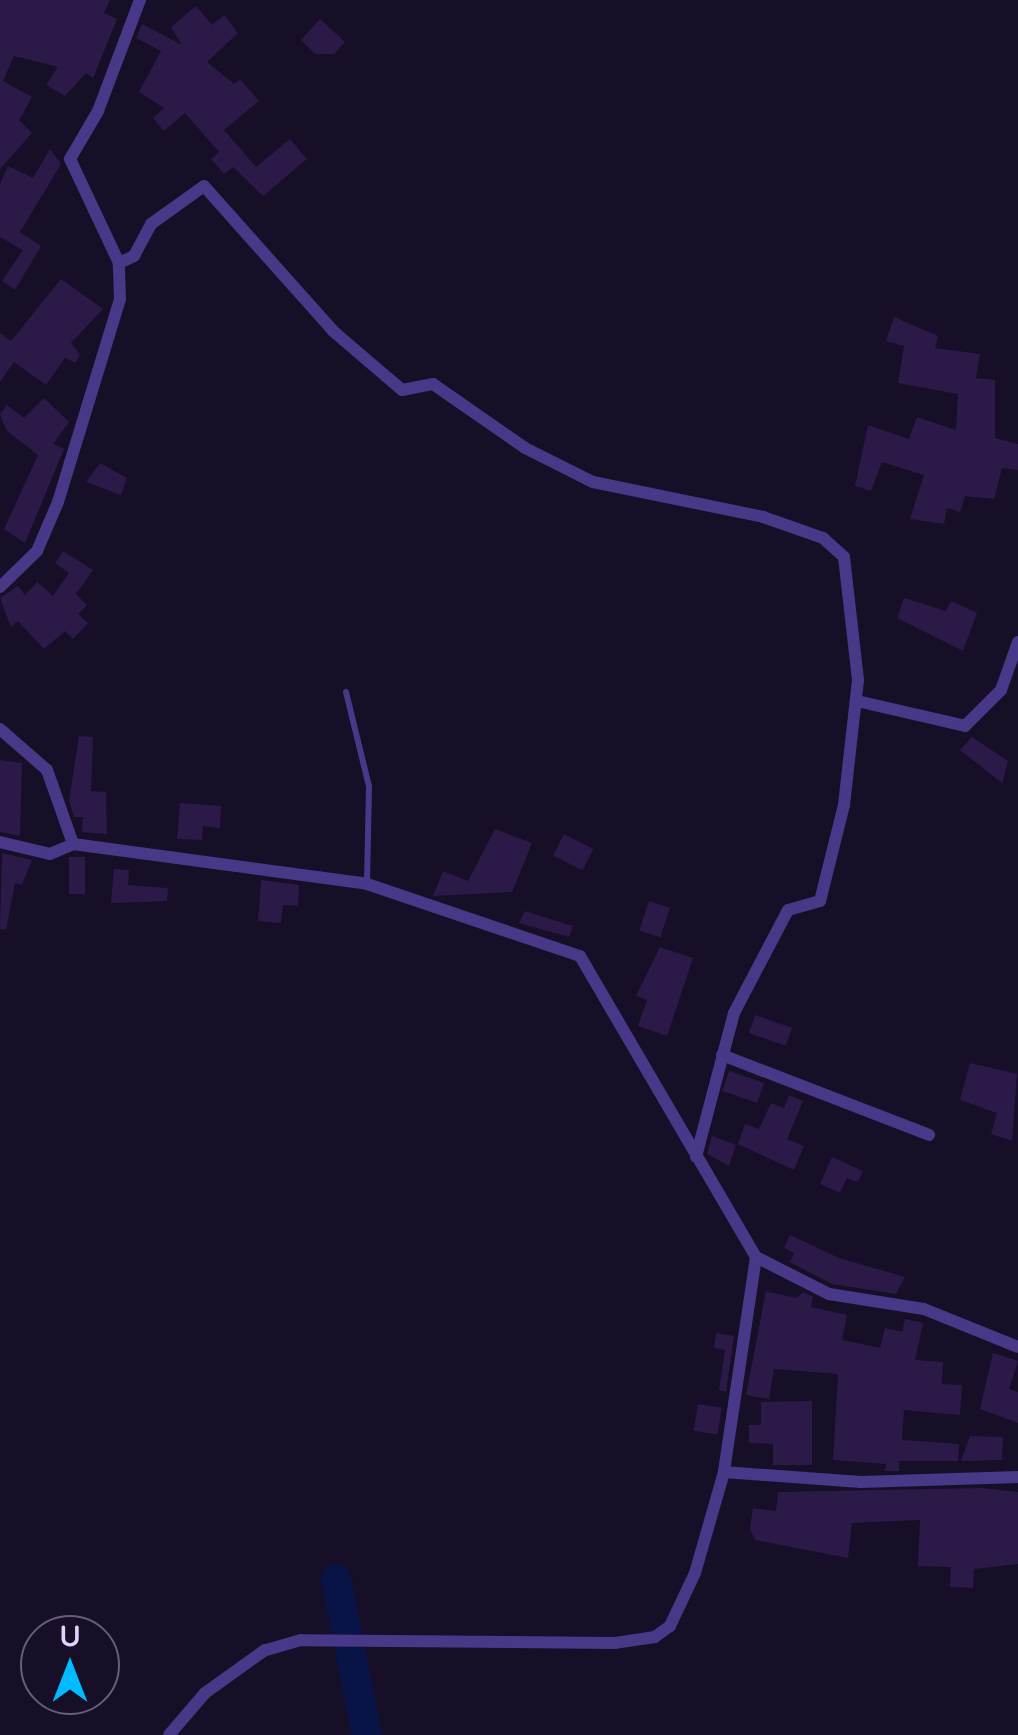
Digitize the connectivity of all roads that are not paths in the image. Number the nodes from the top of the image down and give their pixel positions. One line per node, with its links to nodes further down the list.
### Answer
1 (140, 0): 2 (street)
2 (119, 263): 3 (street); 6 (street)
3 (0, 587)
4 (1018, 642): 6 (street)
5 (346, 692): 10 (lane)
6 (858, 700): 11 (street)
7 (0, 729): 9 (street)
8 (0, 842): 9 (street)
9 (73, 844): 10 (street)
10 (367, 884): 13 (street)
11 (722, 1055): 12 (street); 13 (street)
12 (929, 1135)
13 (696, 1157): 14 (street)
14 (756, 1257): 15 (street); 16 (street)
15 (1018, 1347)
16 (724, 1472): 17 (street); 18 (street)
17 (1018, 1476)
18 (169, 1735)

